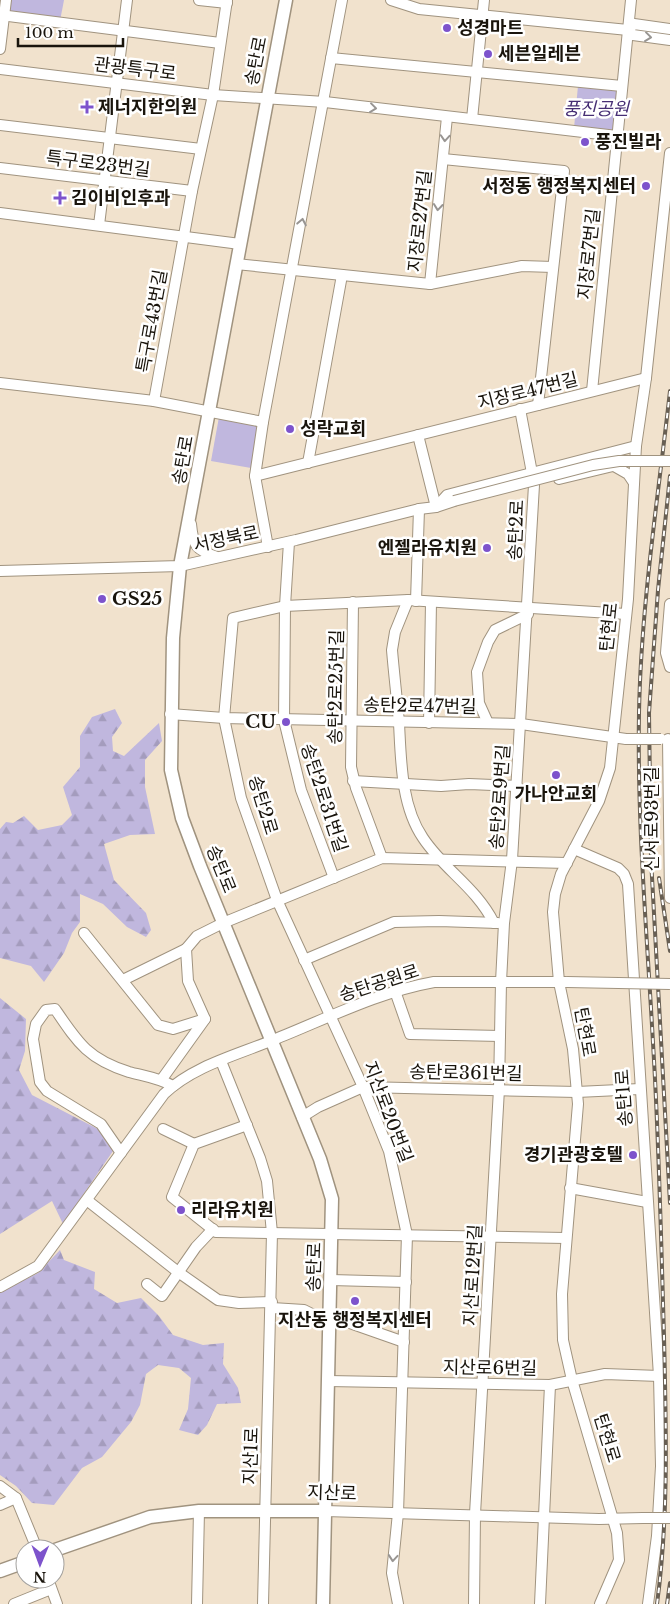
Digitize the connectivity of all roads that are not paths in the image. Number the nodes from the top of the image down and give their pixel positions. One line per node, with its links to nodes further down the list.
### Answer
1 (6, 0): 10 (street)
2 (127, 0): 14 (street)
3 (199, 0): 9 (street)
4 (286, 0): 24 (main road, 송탄로)
5 (342, 0): 18 (street)
6 (391, 0): 11 (street)
7 (484, 0): 11 (street)
8 (631, 0): 13 (street, 지장로7번길)
9 (227, 2): 16 (street, 특구로43번길)
10 (2, 15): 14 (street); 17 (street)
11 (482, 16): 13 (street); 20 (street)
12 (670, 29): 13 (street)
13 (628, 30): 15 (street, one-way to 15); 22 (street, 지장로7번길)
14 (123, 31): 16 (street); 21 (street)
15 (670, 40)
16 (220, 43): 23 (street, 특구로43번길)
17 (0, 49)
18 (331, 58): 20 (street); 25 (street)
19 (0, 68): 21 (street, 관광특구로)
20 (477, 72): 22 (street); 27 (street)
21 (117, 83): 23 (street, 관광특구로); 30 (street)
22 (622, 86): 29 (street, 지장로7번길)
23 (212, 95): 24 (street, 관광특구로); 31 (street, 특구로43번길)
24 (266, 98): 25 (street, 관광특구로); 40 (main road, 송탄로)
25 (325, 102): 26 (street, 관광특구로, one-way to 26); 43 (street, one-way to 25)
26 (447, 117): 27 (street, 관광특구로); 33 (street, one-way to 33)
27 (472, 119): 29 (street, 관광특구로)
28 (0, 125): 30 (street)
29 (617, 136): 48 (street, 지장로7번길)
30 (110, 138): 31 (street); 35 (street)
31 (201, 149): 36 (street, 특구로43번길)
32 (670, 153): 46 (street, 탄현로)
33 (443, 159): 42 (street, 지장로27번길); 45 (street, 지장로27번길, one-way to 45)
34 (0, 168): 35 (street, 특구로23번길)
35 (104, 181): 36 (street, 특구로23번길); 38 (street)
36 (192, 191): 39 (street, 특구로43번길)
37 (0, 213): 38 (street)
38 (99, 224): 39 (street)
39 (184, 235): 40 (street); 49 (street, 특구로43번길)
40 (240, 244): 41 (main road, 송탄로)
41 (236, 264): 43 (street, 지장로27번길); 52 (main road, 송탄로)
42 (552, 267): 45 (street); 50 (street, 지장로27번길)
43 (292, 270): 44 (street, 지장로27번길); 53 (street)
44 (342, 275): 45 (street, 지장로27번길); 57 (street)
45 (430, 284)
46 (646, 378): 48 (street, 지장로47번길); 55 (street, 탄현로)
47 (0, 383): 49 (street)
48 (592, 391): 50 (street, 지장로47번길)
49 (154, 401): 52 (street)
50 (538, 405): 51 (street, 지장로47번길)
51 (520, 410): 54 (street, 지장로47번길); 60 (street)
52 (210, 411): 53 (street); 66 (main road, 송탄로)
53 (263, 422): 61 (street)
54 (418, 435): 57 (street, 지장로47번길); 64 (street)
55 (636, 446): 59 (street, 탄현로); 60 (street)
56 (670, 461): 64 (street, 서정북로, bridge)
57 (308, 463): 61 (street, 지장로47번길)
58 (614, 466): 59 (street); 62 (street); 63 (street)
59 (635, 466): 62 (street, 탄현로)
60 (532, 473): 64 (street)
61 (255, 476): 68 (street)
62 (634, 483): 78 (street, 탄현로)
63 (534, 484): 64 (street); 77 (street, 송탄2로)
64 (436, 507): 65 (street, 서정북로)
65 (419, 509): 67 (street, 서정북로); 72 (street)
66 (190, 520): 69 (street); 70 (main road, 송탄로)
67 (290, 542): 68 (street, 서정북로); 76 (street)
68 (268, 547): 69 (street, 서정북로)
69 (218, 558): 70 (street, 서정북로)
70 (180, 566): 71 (street, 서정북로); 80 (main road, 송탄로)
71 (0, 571)
72 (412, 601): 73 (street, 송탄2로); 74 (street, 송탄2로); 84 (street)
73 (353, 602): 76 (street, 송탄2로); 83 (street, 송탄2로25번길)
74 (431, 602): 77 (street, 송탄2로); 85 (street)
75 (670, 604): 79 (street)
76 (285, 606): 81 (street, 송탄2로); 82 (street, 송탄2로31번길)
77 (528, 611): 78 (street, 송탄2로); 86 (street, 송탄2로9번길); 87 (street, 송탄2로9번길)
78 (626, 614): 88 (street, 탄현로)
79 (670, 665)
80 (170, 714): 81 (street); 101 (main road, 송탄로)
81 (224, 718): 82 (street, 송탄2로47번길); 100 (street, 송탄2로)
82 (284, 720): 83 (street, 송탄2로47번길); 98 (street, 송탄2로31번길)
83 (353, 721): 84 (street, 송탄2로47번길); 90 (street, 송탄2로25번길)
84 (399, 722): 85 (street, 송탄2로47번길); 91 (street)
85 (429, 723): 86 (street, 송탄2로47번길)
86 (488, 723): 87 (street, 송탄2로47번길)
87 (521, 724): 88 (street, 송탄2로47번길); 92 (street, 송탄2로9번길)
88 (613, 739): 89 (street, 송탄2로47번길, bridge); 93 (street, 탄현로)
89 (666, 739): 99 (street, 신서로93번길)
90 (353, 781): 91 (street); 94 (street, 송탄2로25번길)
91 (404, 783): 92 (street); 95 (street)
92 (517, 786): 96 (street, 송탄2로9번길)
93 (574, 850): 97 (street, 탄현로); 119 (street, 송탄1로)
94 (382, 858): 95 (street); 98 (street)
95 (438, 858): 96 (street); 102 (street)
96 (512, 860): 97 (street); 102 (street, 송탄2로9번길)
97 (567, 863): 108 (street, 탄현로)
98 (334, 878): 100 (street)
99 (670, 898)
100 (277, 900): 101 (street); 105 (street, 송탄2로)
101 (223, 923): 104 (street); 114 (main road, 송탄로)
102 (499, 923): 105 (street); 107 (street, 송탄2로9번길)
103 (84, 933): 106 (street)
104 (186, 949): 106 (street); 112 (street)
105 (304, 960): 111 (street, 송탄2로)
106 (123, 980): 112 (street)
107 (501, 982): 108 (street, 송탄공원로); 110 (street, 송탄공원로); 113 (street, 지산로12번길)
108 (563, 982): 109 (street, 송탄공원로, bridge); 121 (street, 탄현로)
109 (670, 984)
110 (395, 991): 111 (street, 송탄공원로); 113 (street)
111 (329, 1017): 114 (street, 송탄공원로); 118 (street, 지산로20번길)
112 (205, 1019): 116 (street)
113 (500, 1036): 120 (street, 지산로12번길)
114 (273, 1040): 115 (street, 송탄공원로); 122 (main road, 송탄로)
115 (221, 1061): 117 (street, 송탄공원로); 123 (street, 지산1로)
116 (162, 1079): 117 (street); 126 (street)
117 (173, 1086): 126 (street, 송탄공원로)
118 (363, 1087): 120 (street, 송탄로361번길); 122 (street, 송탄로361번길); 133 (street, 지산로20번길)
119 (640, 1088): 121 (street); 129 (street, 송탄1로)
120 (499, 1090): 121 (street, 송탄로361번길); 134 (street, 지산로12번길)
121 (577, 1092): 127 (street, 탄현로)
122 (302, 1117): 132 (main road, 송탄로)
123 (247, 1125): 125 (street); 131 (street, 지산1로)
124 (163, 1129): 125 (street)
125 (194, 1144): 130 (street)
126 (121, 1153): 128 (street, 송탄공원로)
127 (570, 1188): 129 (street); 135 (street, 탄현로)
128 (88, 1201): 136 (street); 140 (street, 송탄공원로)
129 (647, 1202): 144 (street, 송탄1로)
130 (214, 1230): 131 (street); 136 (street)
131 (272, 1233): 132 (street); 141 (street, 지산1로)
132 (332, 1233): 133 (street); 137 (main road, 송탄로)
133 (407, 1235): 134 (street); 138 (street, 지산로20번길)
134 (491, 1236): 135 (street); 148 (street, 지산로12번길)
135 (566, 1238): 145 (street, 탄현로)
136 (178, 1272): 139 (street); 141 (street)
137 (331, 1280): 138 (street); 142 (main road, 송탄로)
138 (406, 1282): 143 (street, 지산로20번길)
139 (147, 1284)
140 (0, 1287)
141 (272, 1305): 142 (street); 153 (street, 지산1로)
142 (330, 1323): 143 (street); 146 (main road, 송탄로)
143 (404, 1342): 147 (street, 지산로20번길)
144 (659, 1376): 145 (street); 176 (street, 송탄1로)
145 (572, 1380): 149 (street); 159 (street, 탄현로)
146 (328, 1381): 147 (street, 지산로6번길); 154 (main road, 송탄로)
147 (404, 1383): 148 (street, 지산로6번길); 156 (street, 지산로20번길)
148 (484, 1384): 149 (street, 지산로6번길); 157 (street, 지산로12번길)
149 (550, 1385): 158 (street, 지산로6번길)
150 (0, 1486): 151 (street)
151 (16, 1498): 152 (street); 161 (street)
152 (0, 1505)
153 (266, 1509): 154 (main road, 지산로); 155 (main road, 지산로); 170 (street, 지산1로)
154 (325, 1510): 156 (street, 지산로); 171 (main road, 송탄로)
155 (199, 1511): 162 (main road, 지산로); 169 (street)
156 (398, 1512): 157 (street, 지산로); 172 (street, 지산로20번길, one-way to 172)
157 (475, 1514): 158 (street, 지산로); 173 (street, 지산로12번길)
158 (544, 1516): 159 (street, 지산로); 174 (street, 지산로6번길)
159 (614, 1518): 160 (street, 지산로, bridge); 175 (street, 탄현로)
160 (670, 1518)
161 (33, 1539)
162 (65, 1547)
163 (15, 1566): 164 (main road)
164 (0, 1571)
165 (41, 1589): 167 (street)
166 (52, 1589): 168 (street)
167 (14, 1604)
168 (57, 1604)
169 (197, 1604)
170 (263, 1604)
171 (323, 1604)
172 (398, 1604)
173 (474, 1604)
174 (540, 1604)
175 (600, 1604)
176 (648, 1604)

